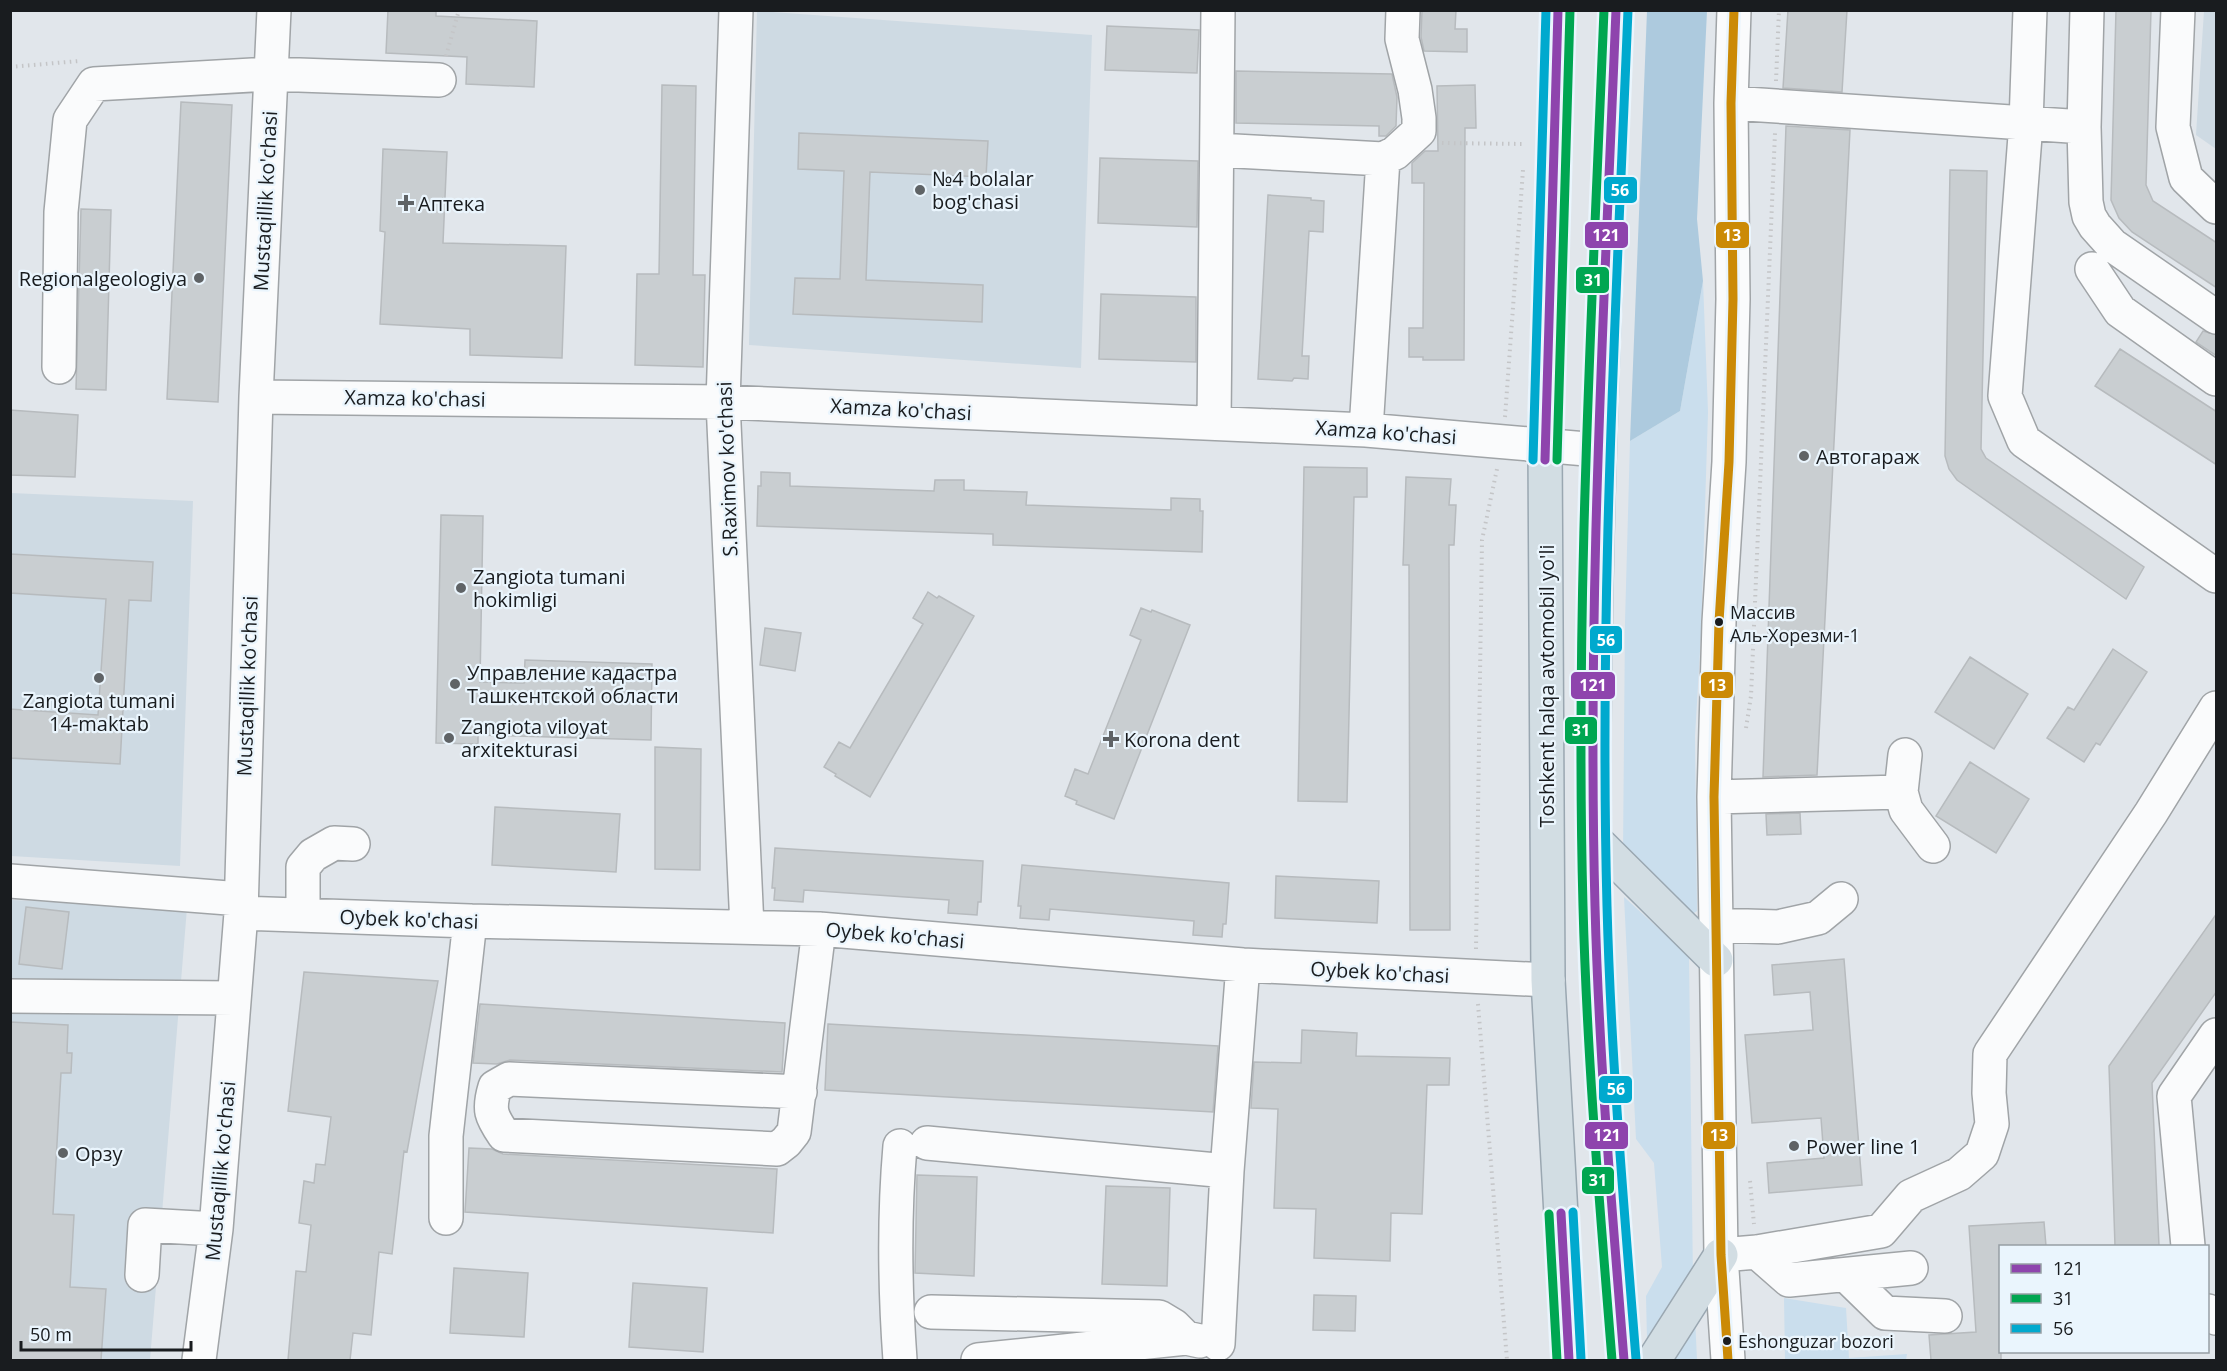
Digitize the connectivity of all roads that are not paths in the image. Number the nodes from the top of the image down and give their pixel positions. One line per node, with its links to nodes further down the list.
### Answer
1 (274, 10): 11 (street, Mustaqillik ko'chasi)
2 (736, 10): 24 (street, S.Raximov ko'chasi)
3 (1218, 10): 16 (street)
4 (1403, 10): 17 (street)
5 (1558, 10): 27 (highway, Toshkent halqa avtomobil yo'li)
6 (1616, 10): 28 (highway)
7 (1734, 10): 13 (street)
8 (2030, 10): 14 (street)
9 (2087, 10): 15 (street)
10 (2178, 10): 18 (street)
11 (271, 74): 12 (street); 21 (street); 23 (street, Mustaqillik ko'chasi)
12 (439, 80)
13 (1731, 103): 14 (street); 33 (street)
14 (2026, 123): 15 (street); 29 (street)
15 (2084, 127): 20 (street)
16 (1217, 150): 17 (street); 25 (street)
17 (1396, 151): 26 (street)
18 (2217, 207)
19 (2092, 269): 22 (street)
20 (2217, 317)
21 (59, 367)
22 (2217, 379)
23 (256, 396): 24 (street, Xamza ko'chasi); 39 (street, Mustaqillik ko'chasi)
24 (723, 402): 25 (street, Xamza ko'chasi); 43 (street, S.Raximov ko'chasi)
25 (1214, 423): 26 (street, Xamza ko'chasi)
26 (1366, 430): 27 (street, Xamza ko'chasi)
27 (1545, 444): 28 (street, Xamza ko'chasi); 47 (highway, Toshkent halqa avtomobil yo'li)
28 (1598, 450): 34 (highway)
29 (2217, 576)
30 (2217, 708): 56 (street)
31 (1905, 755): 32 (street)
32 (1901, 792): 33 (street); 36 (street)
33 (1714, 796): 42 (street)
34 (1594, 839): 45 (highway); 69 (highway)
35 (353, 844): 40 (street)
36 (1933, 846)
37 (10, 881): 39 (street, Oybek ko'chasi)
38 (1841, 898): 42 (street)
39 (241, 906): 40 (street, Oybek ko'chasi); 49 (street, Mustaqillik ko'chasi)
40 (303, 915): 41 (street, Oybek ko'chasi)
41 (470, 921): 43 (street, Oybek ko'chasi); 53 (street)
42 (1716, 925): 45 (street)
43 (747, 927): 44 (street, Oybek ko'chasi)
44 (819, 929): 46 (street, Oybek ko'chasi); 51 (street)
45 (1716, 960): 57 (street)
46 (1243, 965): 47 (street, Oybek ko'chasi); 52 (street)
47 (1548, 980): 68 (highway, Toshkent halqa avtomobil yo'li)
48 (10, 996): 49 (street)
49 (234, 998): 54 (street, Mustaqillik ko'chasi)
50 (2217, 1035): 55 (street)
51 (800, 1092): 51 (street)
52 (1227, 1172): 64 (street); 66 (street)
53 (446, 1218)
54 (216, 1229): 59 (street); 65 (street, Mustaqillik ko'chasi)
55 (2188, 1245)
56 (1757, 1252): 57 (street); 60 (street)
57 (1721, 1255): 70 (highway); 71 (street)
58 (1911, 1268): 60 (street)
59 (142, 1275)
60 (1846, 1275): 62 (street)
61 (931, 1311): 63 (street)
62 (1945, 1316)
63 (1186, 1338): 64 (street); 67 (street)
64 (1221, 1352)
65 (199, 1360)
66 (900, 1360)
67 (978, 1360)
68 (1569, 1360)
69 (1624, 1360)
70 (1654, 1360)
71 (1728, 1360)

